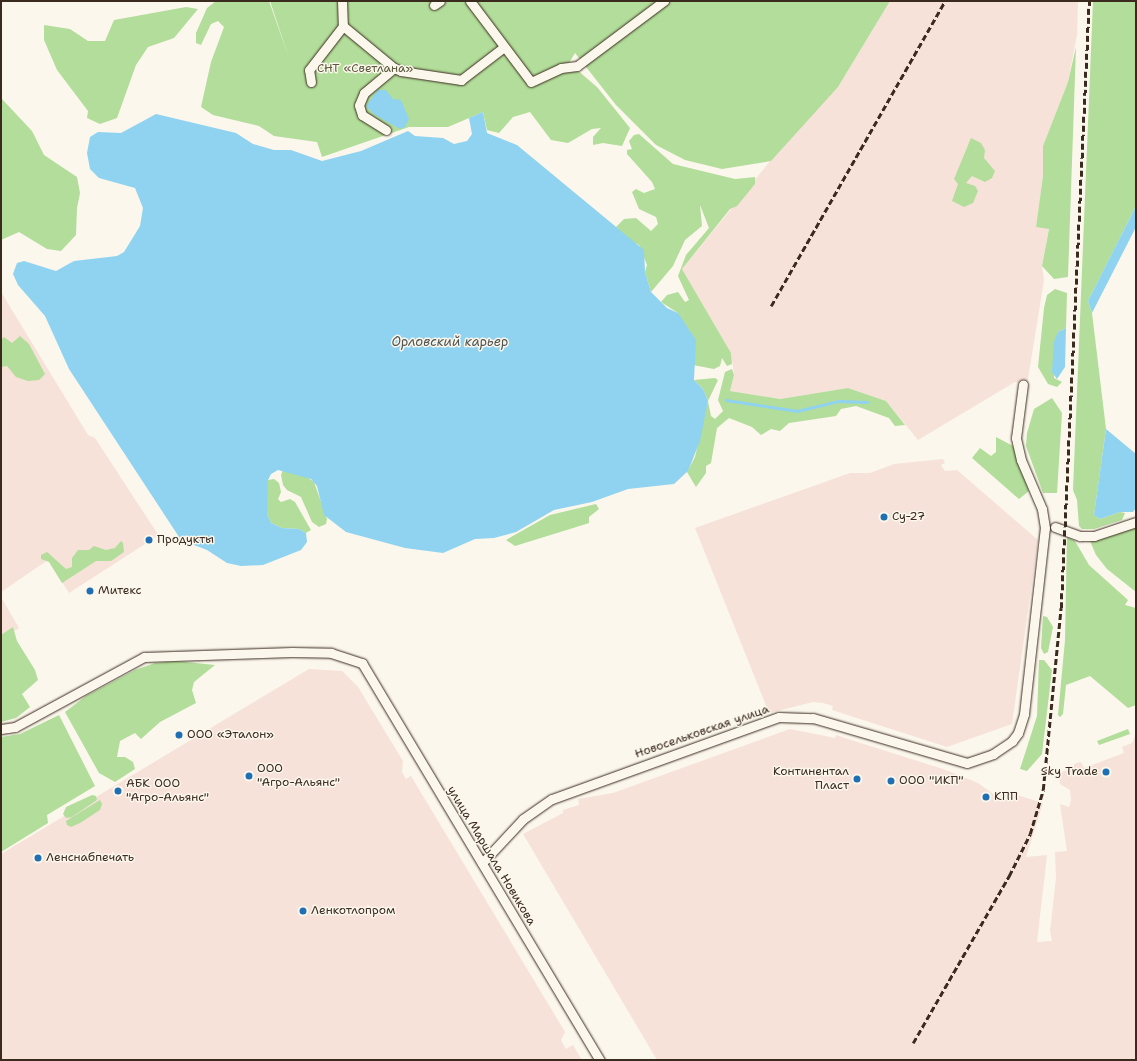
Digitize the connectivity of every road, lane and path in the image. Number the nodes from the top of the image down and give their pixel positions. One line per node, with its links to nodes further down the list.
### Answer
1 (342, 1): 4 (street)
2 (470, 1): 5 (street)
3 (664, 1): 5 (street)
4 (343, 26): 6 (street); 7 (street)
5 (504, 47): 6 (street)
6 (394, 68): 8 (street)
7 (311, 82)
8 (386, 130)
9 (1023, 384): 13 (street, Новосельковская улица)
10 (1136, 522): 11 (street)
11 (1055, 527)
12 (1, 730): 13 (street, улица Маршала Новикова)
13 (482, 863): 14 (street, улица Маршала Новикова)
14 (600, 1060)

